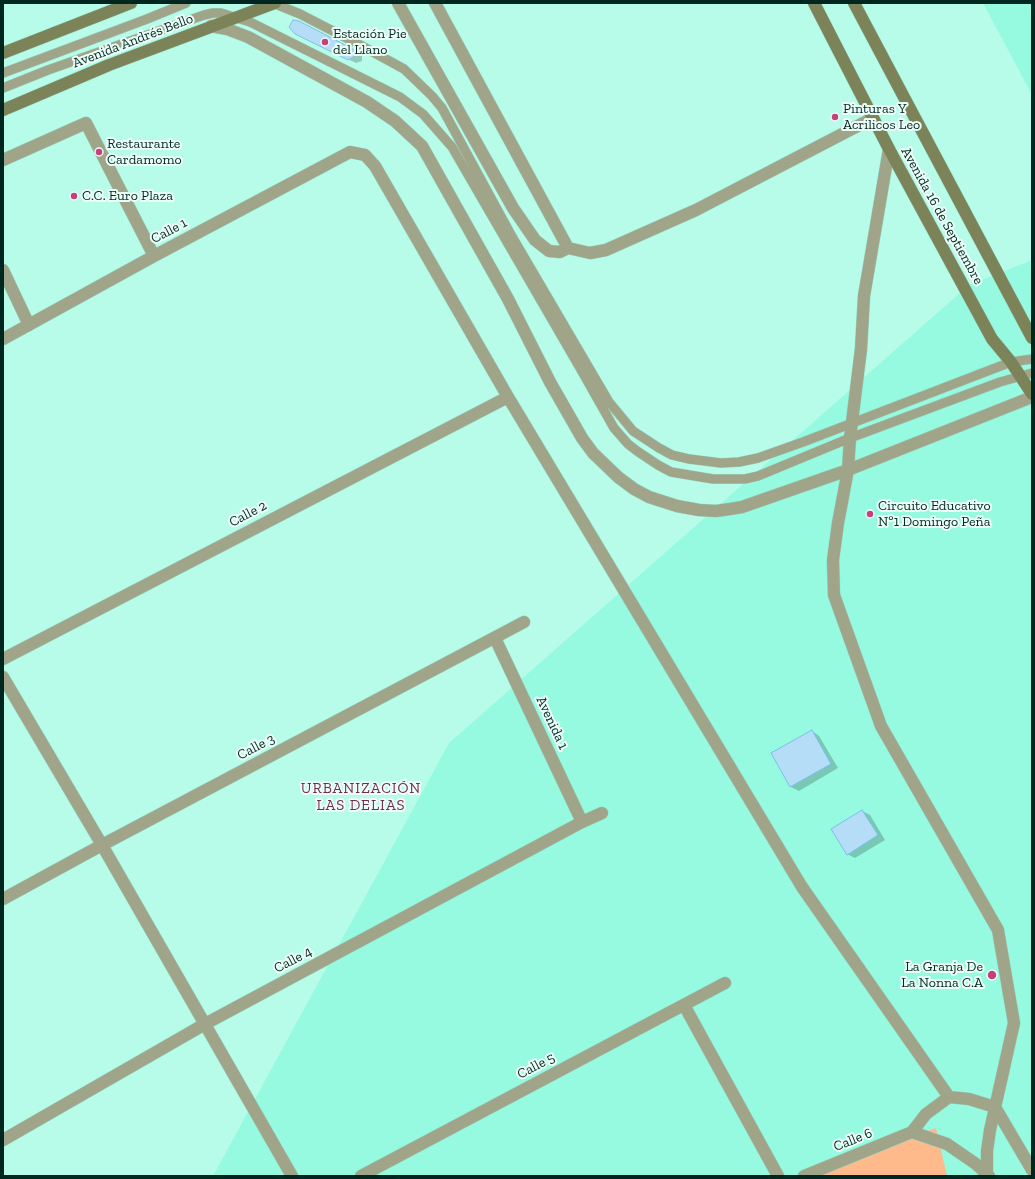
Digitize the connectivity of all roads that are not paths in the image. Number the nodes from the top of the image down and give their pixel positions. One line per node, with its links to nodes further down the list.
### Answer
1 (131, 3): 10 (street)
2 (186, 3): 11 (lane)
3 (274, 3): 8 (street, Avenida Andrés Bello); 28 (lane)
4 (398, 3): 17 (street)
5 (435, 3): 17 (street)
6 (814, 3): 14 (street, Avenida 16 de Septiembre)
7 (854, 3): 21 (street, Avenida 16 de Septiembre)
8 (238, 18): 9 (street, Avenida Andrés Bello); 12 (lane); 29 (lane)
9 (211, 26): 13 (street, Avenida Andrés Bello); 30 (street)
10 (3, 53)
11 (3, 73)
12 (3, 88)
13 (3, 110)
14 (873, 118): 15 (street, Avenida 16 de Septiembre); 17 (street)
15 (889, 149): 24 (street, Avenida 16 de Septiembre); 28 (street)
16 (3, 160): 18 (street)
17 (568, 248)
18 (154, 256): 20 (street, Calle 1); 27 (street, Calle 1)
19 (3, 270): 20 (street)
20 (29, 325): 22 (street, Calle 1)
21 (1032, 338)
22 (3, 339)
23 (1032, 359): 24 (lane)
24 (1012, 362): 25 (street, Avenida 16 de Septiembre); 28 (lane)
25 (1026, 375): 26 (street, Avenida 16 de Septiembre); 29 (lane)
26 (1032, 395): 30 (street)
27 (508, 397): 33 (street, Calle 2); 42 (street)
28 (852, 423): 29 (street)
29 (850, 438): 30 (street)
30 (848, 470): 43 (street)
31 (524, 622): 32 (street, Calle 3)
32 (495, 638): 36 (street, Avenida 1); 37 (street, Calle 3)
33 (3, 659)
34 (3, 677): 37 (street)
35 (602, 813): 36 (street, Calle 4)
36 (582, 822): 41 (street, Calle 4)
37 (102, 845): 38 (street, Calle 3); 41 (street)
38 (3, 899)
39 (725, 983): 40 (street, Calle 5)
40 (684, 1005): 49 (street, Calle 5); 50 (street)
41 (204, 1024): 45 (street, Calle 4); 48 (street)
42 (948, 1097): 43 (street); 44 (street)
43 (995, 1107): 46 (street); 47 (street)
44 (912, 1132): 47 (street); 51 (street, Calle 6)
45 (3, 1140)
46 (1032, 1170)
47 (988, 1174)
48 (292, 1176)
49 (361, 1176)
50 (778, 1176)
51 (804, 1176)

